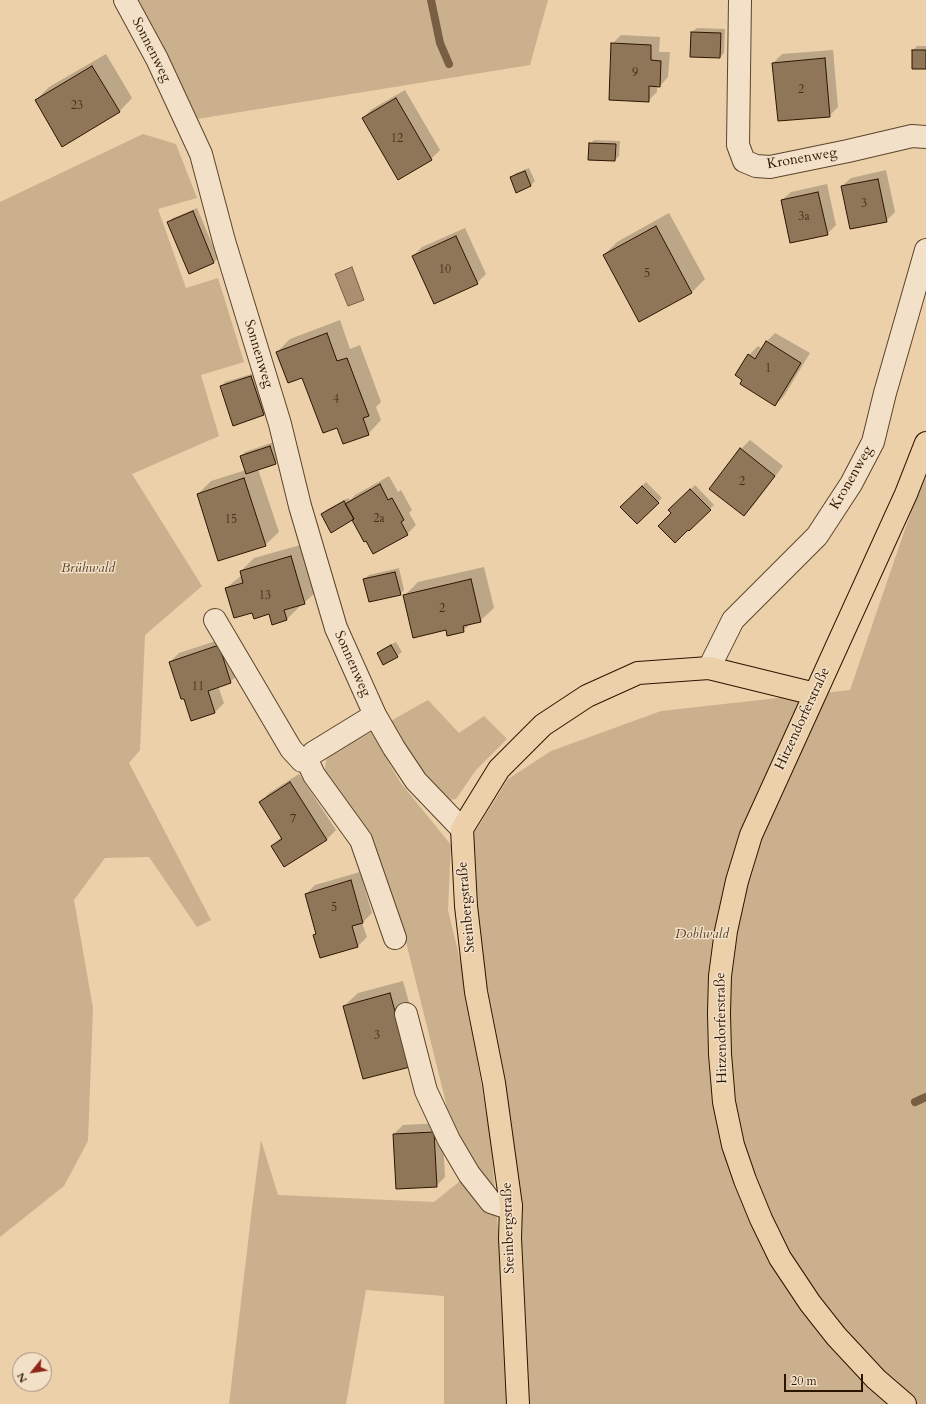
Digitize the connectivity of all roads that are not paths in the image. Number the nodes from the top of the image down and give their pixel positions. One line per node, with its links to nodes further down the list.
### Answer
1 (125, 0): 9 (street, Sonnenweg)
2 (740, 0): 3 (street, Kronenweg)
3 (926, 138)
4 (926, 250): 7 (street, Kronenweg)
5 (926, 443): 8 (main road, Hitzendorferstraße)
6 (214, 620): 10 (street)
7 (710, 668): 8 (main road); 11 (main road)
8 (815, 694): 16 (main road, Hitzendorferstraße)
9 (375, 715): 10 (street, Sonnenweg); 11 (street, Sonnenweg)
10 (308, 762): 12 (street)
11 (462, 829): 14 (main road, Steinbergstraße)
12 (395, 938)
13 (406, 1014): 14 (street)
14 (511, 1206): 15 (main road, Steinbergstraße)
15 (518, 1404)
16 (905, 1404)

